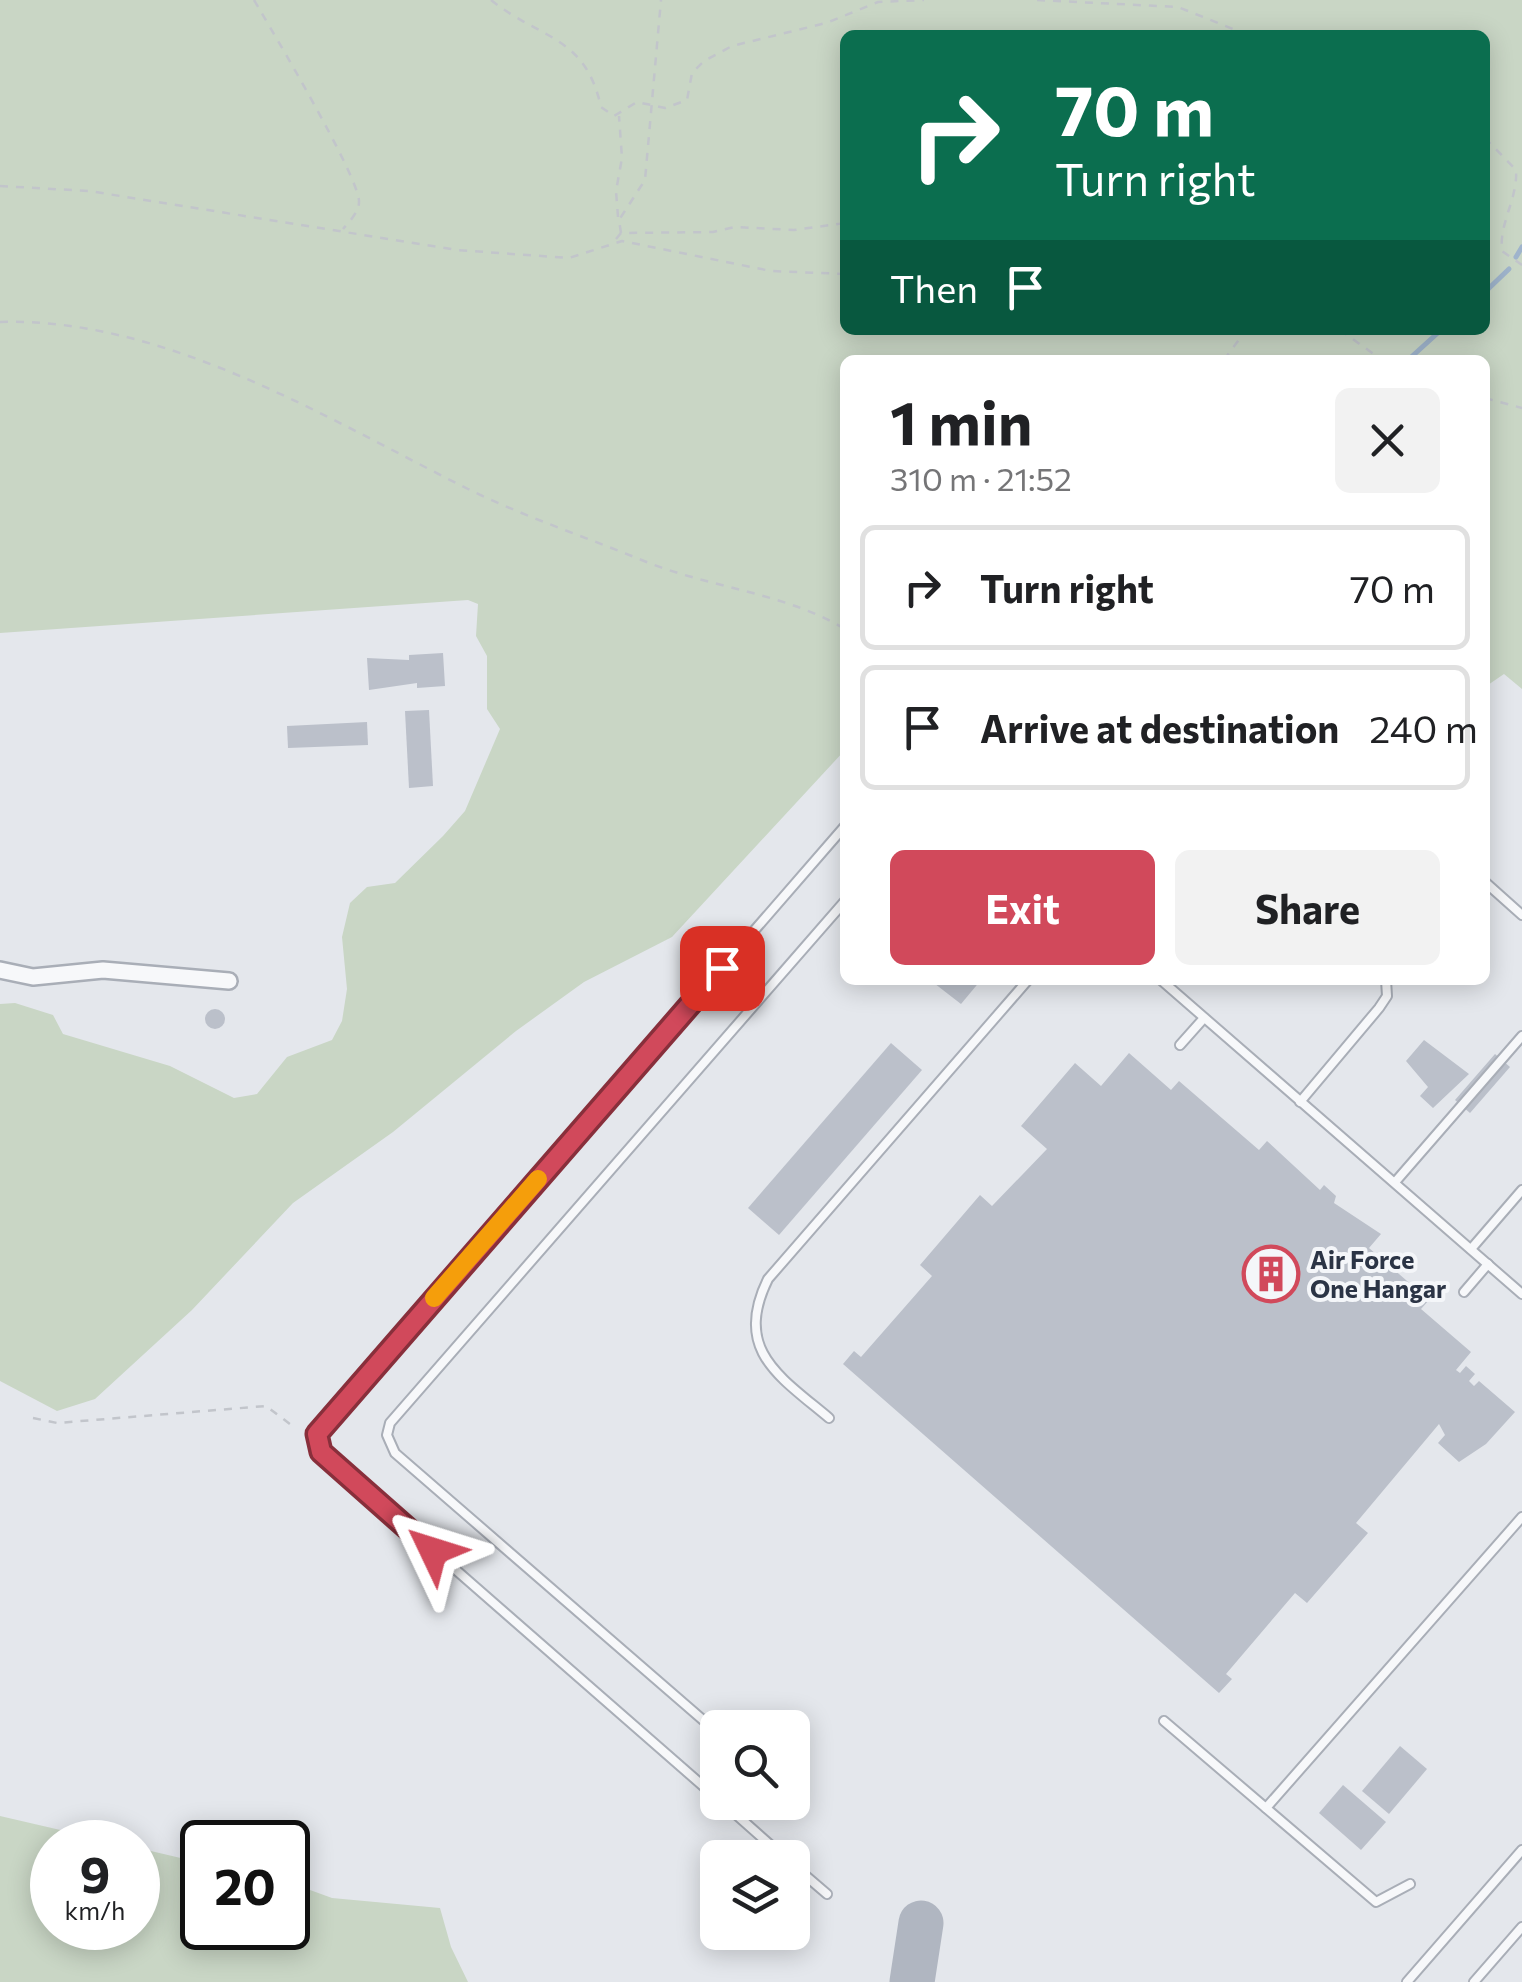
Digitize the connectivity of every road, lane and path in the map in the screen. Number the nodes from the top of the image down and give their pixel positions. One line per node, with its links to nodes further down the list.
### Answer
1 (254, 0): 13 (path)
2 (490, 0): 8 (path)
3 (661, 0): 7 (path)
4 (924, 0): 7 (path)
5 (1037, 0): 6 (path)
6 (1236, 30)
7 (649, 101): 8 (path); 11 (path)
8 (620, 114): 11 (path)
9 (1490, 143): 16 (path)
10 (0, 186): 13 (path)
11 (619, 220): 14 (path)
12 (840, 224): 14 (path)
13 (342, 230): 15 (path)
14 (621, 232): 15 (path)
15 (614, 242): 17 (path)
16 (1522, 265)
17 (840, 274)
18 (0, 322): 23 (path)
19 (1347, 335): 20 (path)
20 (1375, 355)
21 (1490, 399): 22 (path)
22 (1522, 408)
23 (840, 627)
24 (840, 832): 49 (lane)
25 (1490, 887): 27 (lane)
26 (840, 907): 47 (lane)
27 (1522, 915)
28 (0, 970): 29 (street)
29 (229, 981)
30 (1024, 985): 44 (lane)
31 (1167, 985): 33 (lane)
32 (1386, 985): 36 (lane)
33 (1204, 1018): 35 (lane); 36 (lane)
34 (1522, 1036): 37 (lane)
35 (1180, 1046)
36 (1300, 1102): 37 (lane)
37 (1396, 1181): 39 (lane)
38 (1522, 1190): 39 (lane)
39 (1471, 1250): 40 (lane)
40 (1488, 1264): 41 (lane); 42 (lane)
41 (1464, 1292)
42 (1522, 1294)
43 (33, 1418): 45 (path)
44 (829, 1418)
45 (290, 1424)
46 (1522, 1516): 50 (lane)
47 (700, 1717)
48 (1164, 1721): 50 (lane)
49 (700, 1784)
50 (1266, 1808): 55 (lane)
51 (742, 1820): 52 (lane)
52 (764, 1840)
53 (1522, 1850): 58 (lane)
54 (810, 1879): 56 (lane)
55 (1410, 1884)
56 (827, 1894)
57 (1522, 1926): 59 (lane)
58 (1407, 1982)
59 (1474, 1982)

